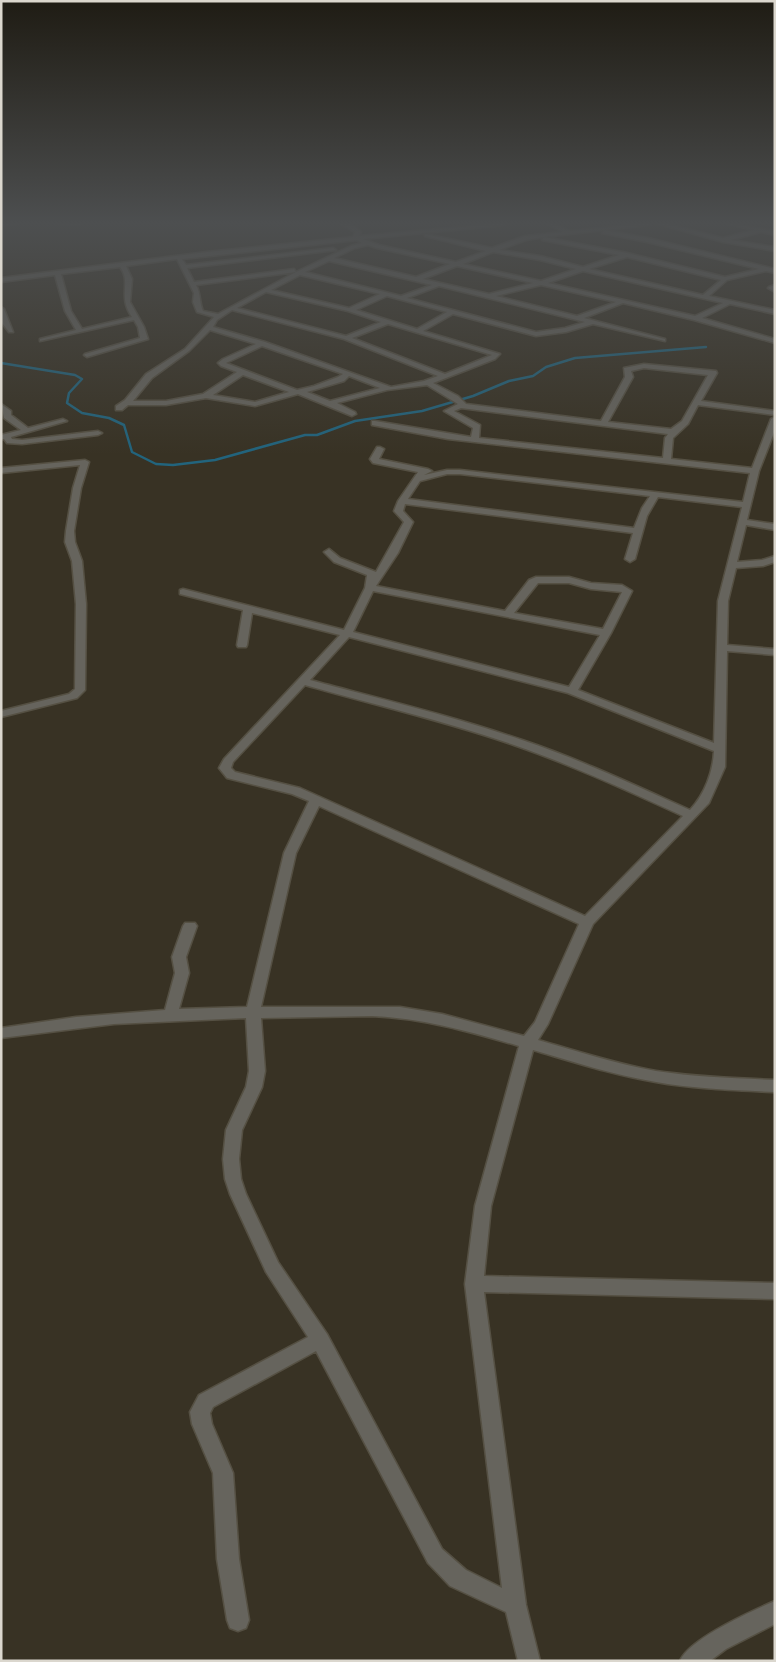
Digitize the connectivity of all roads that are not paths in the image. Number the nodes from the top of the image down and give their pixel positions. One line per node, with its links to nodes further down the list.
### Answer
1 (64, 301): 26 (street)
2 (127, 301): 19 (street)
3 (196, 301): 18 (street)
4 (245, 301): 13 (street)
5 (310, 301): 15 (street)
6 (371, 301): 15 (street)
7 (409, 301): 17 (street)
8 (507, 301): 20 (street)
9 (615, 301): 11 (street)
10 (723, 301): 12 (street)
11 (621, 302): 20 (street); 21 (street)
12 (730, 302): 16 (street); 21 (street)
13 (231, 308): 18 (street); 28 (street)
14 (1, 309): 25 (street)
15 (350, 310): 22 (street)
16 (775, 312)
17 (450, 313): 23 (street); 27 (street)
18 (218, 316): 24 (street)
19 (136, 318): 26 (street); 33 (street)
20 (579, 318): 23 (street)
21 (696, 318): 29 (street)
22 (388, 321): 27 (street); 28 (street)
23 (593, 322): 31 (street)
24 (209, 328): 32 (street); 41 (street)
25 (11, 331)
26 (80, 331): 30 (street)
27 (418, 331): 36 (street)
28 (346, 338): 36 (street)
29 (773, 339)
30 (42, 340)
31 (663, 340)
32 (262, 344): 34 (street); 35 (street)
33 (87, 355)
34 (242, 372): 39 (street); 40 (street)
35 (348, 373): 38 (street); 39 (street)
36 (445, 376): 37 (street)
37 (429, 382): 38 (street); 45 (street)
38 (387, 388): 42 (street)
39 (298, 392): 40 (street); 42 (street)
40 (206, 396): 41 (street)
41 (126, 403): 46 (street)
42 (330, 403): 48 (street)
43 (698, 403): 47 (street); 51 (street); 54 (street)
44 (1, 406): 53 (street)
45 (461, 406): 51 (street); 58 (street)
46 (119, 408)
47 (775, 413)
48 (352, 414)
49 (775, 419): 57 (street)
50 (64, 421): 53 (street)
51 (604, 422): 54 (street)
52 (375, 423): 58 (street)
53 (28, 431): 56 (street)
54 (673, 432): 60 (street)
55 (98, 433): 56 (street)
56 (4, 436)
57 (772, 437): 63 (street)
58 (475, 440): 60 (street)
59 (380, 449): 61 (street)
60 (667, 462): 63 (street)
61 (423, 470): 64 (street); 65 (street)
62 (1, 471): 87 (street)
63 (755, 471): 68 (street)
64 (440, 473): 65 (street); 66 (street)
65 (417, 479): 67 (street)
66 (656, 494): 68 (street); 71 (street)
67 (402, 501): 71 (street); 76 (street)
68 (748, 505): 69 (street)
69 (744, 522): 70 (street); 75 (street)
70 (775, 527)
71 (639, 531): 73 (street)
72 (329, 552): 76 (street)
73 (630, 558)
74 (775, 559): 75 (street)
75 (733, 565): 83 (street)
76 (370, 588): 79 (street); 80 (street)
77 (183, 592): 78 (street)
78 (248, 608): 80 (street); 82 (street)
79 (508, 614): 81 (street); 81 (street)
80 (348, 633): 85 (street); 86 (street)
81 (606, 633): 86 (street)
82 (242, 645)
83 (722, 648): 84 (street); 88 (street)
84 (775, 652)
85 (301, 681): 89 (street); 90 (street)
86 (572, 691): 88 (street)
87 (1, 714)
88 (720, 749): 90 (street)
89 (316, 800): 91 (street); 93 (street)
90 (692, 815): 91 (street)
91 (587, 922): 96 (street)
92 (190, 926): 94 (street)
93 (253, 1012): 94 (street); 96 (street); 100 (street)
94 (170, 1017): 95 (street)
95 (1, 1033)
96 (528, 1042): 97 (street); 98 (street)
97 (775, 1086)
98 (474, 1284): 99 (street); 101 (street)
99 (775, 1291)
100 (320, 1340): 101 (street); 103 (street)
101 (515, 1605): 104 (street)
102 (775, 1612): 105 (street)
103 (238, 1620)
104 (529, 1661)
105 (692, 1661)

